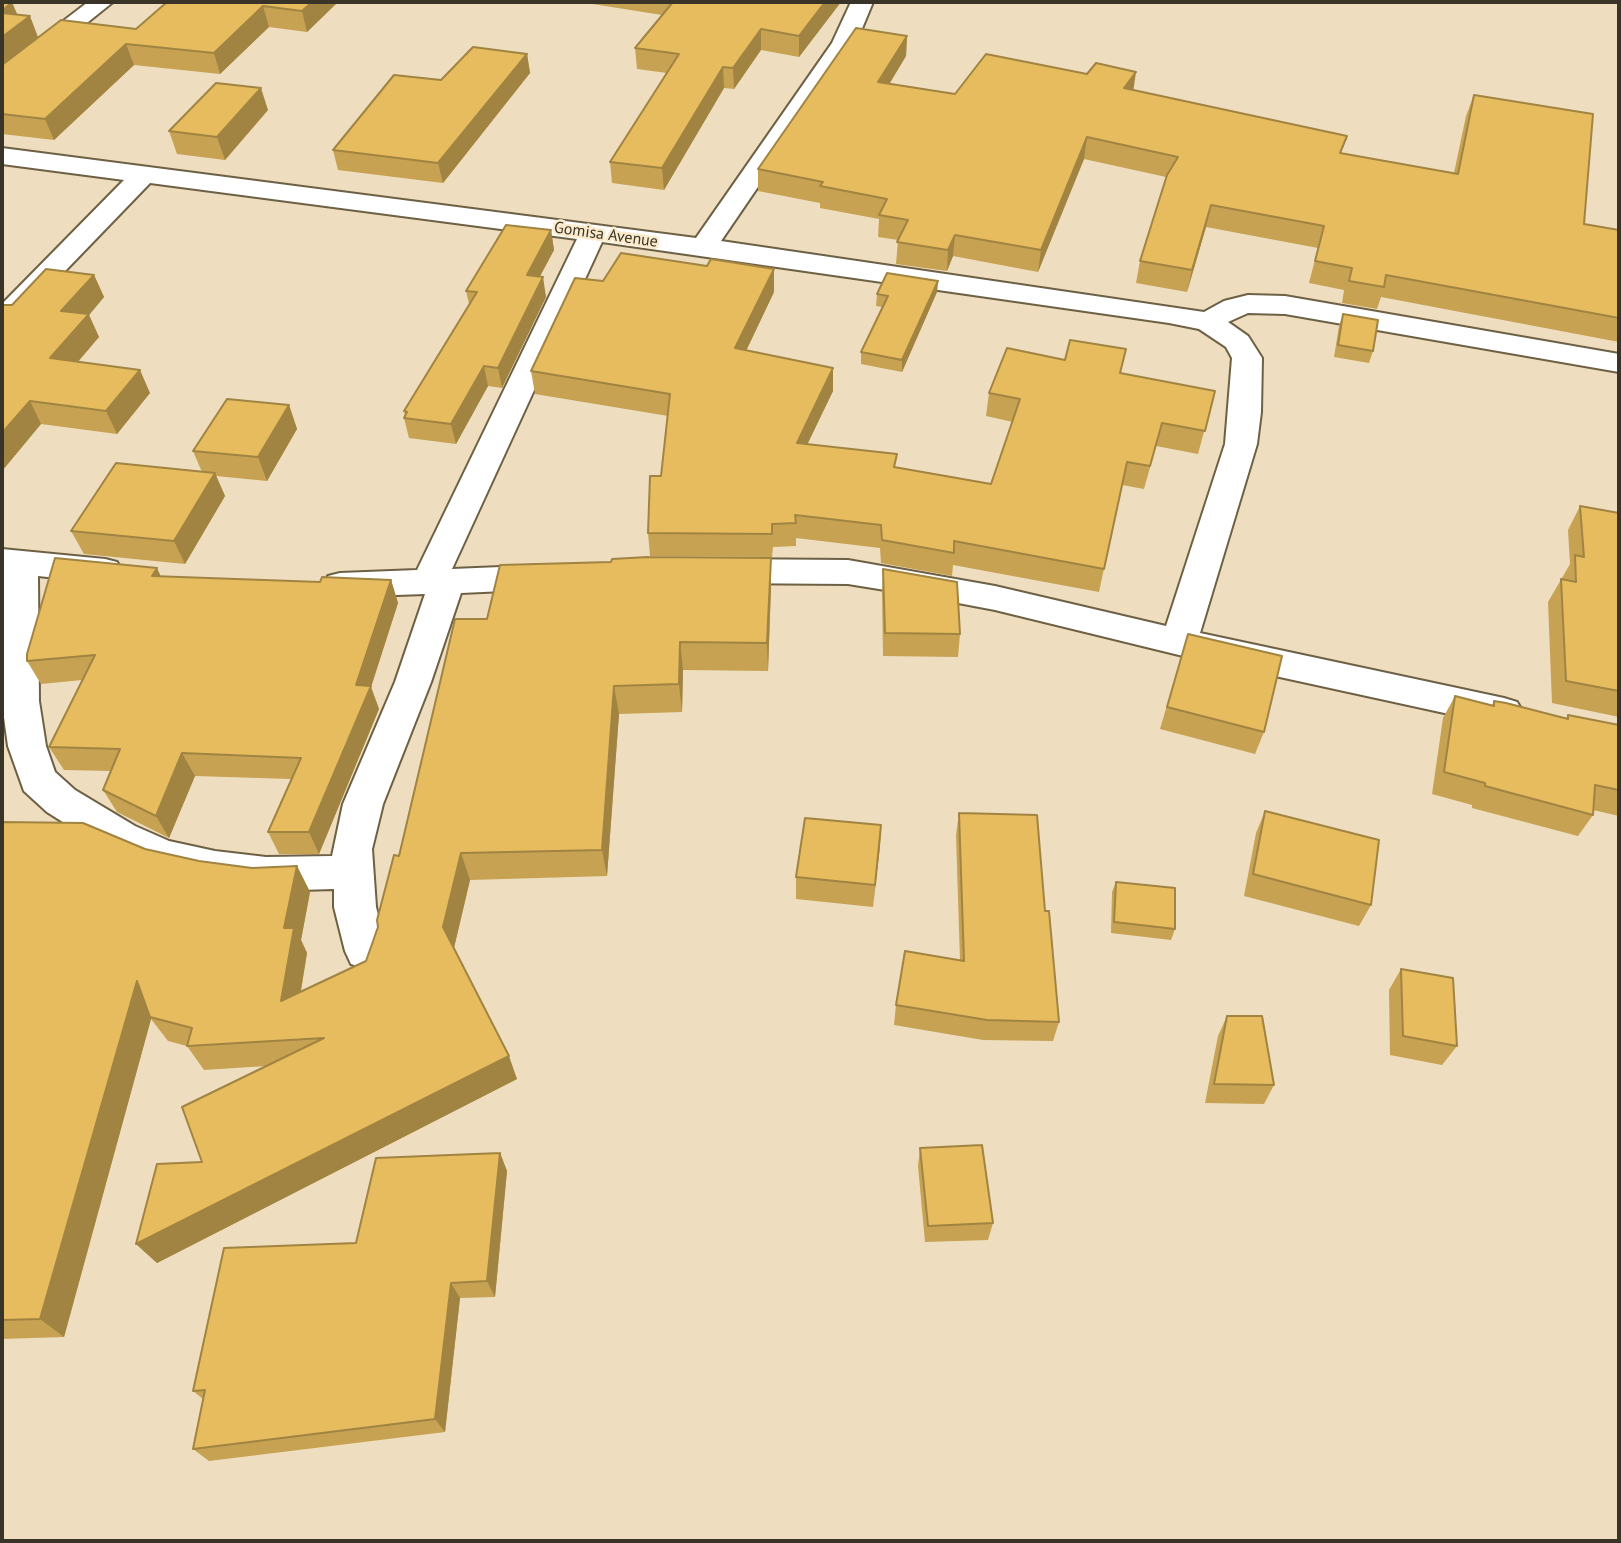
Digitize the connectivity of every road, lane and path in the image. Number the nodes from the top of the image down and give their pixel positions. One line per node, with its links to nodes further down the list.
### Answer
1 (102, 2): 3 (street)
2 (862, 2): 7 (street)
3 (2, 79)
4 (2, 156): 5 (street, Gomisa Avenue)
5 (144, 174): 6 (street, Gomisa Avenue); 8 (street)
6 (593, 233): 7 (street, Gomisa Avenue); 15 (street)
7 (703, 247): 9 (street, Gomisa Avenue)
8 (2, 320)
9 (1208, 322): 10 (street); 17 (street)
10 (1619, 363)
11 (11, 562): 13 (street); 19 (street)
12 (691, 571): 17 (street)
13 (135, 574)
14 (587, 575): 15 (street)
15 (437, 583): 16 (street); 19 (street)
16 (312, 584)
17 (1180, 642): 18 (street)
18 (1538, 718)
19 (353, 872): 20 (street)
20 (366, 951)

